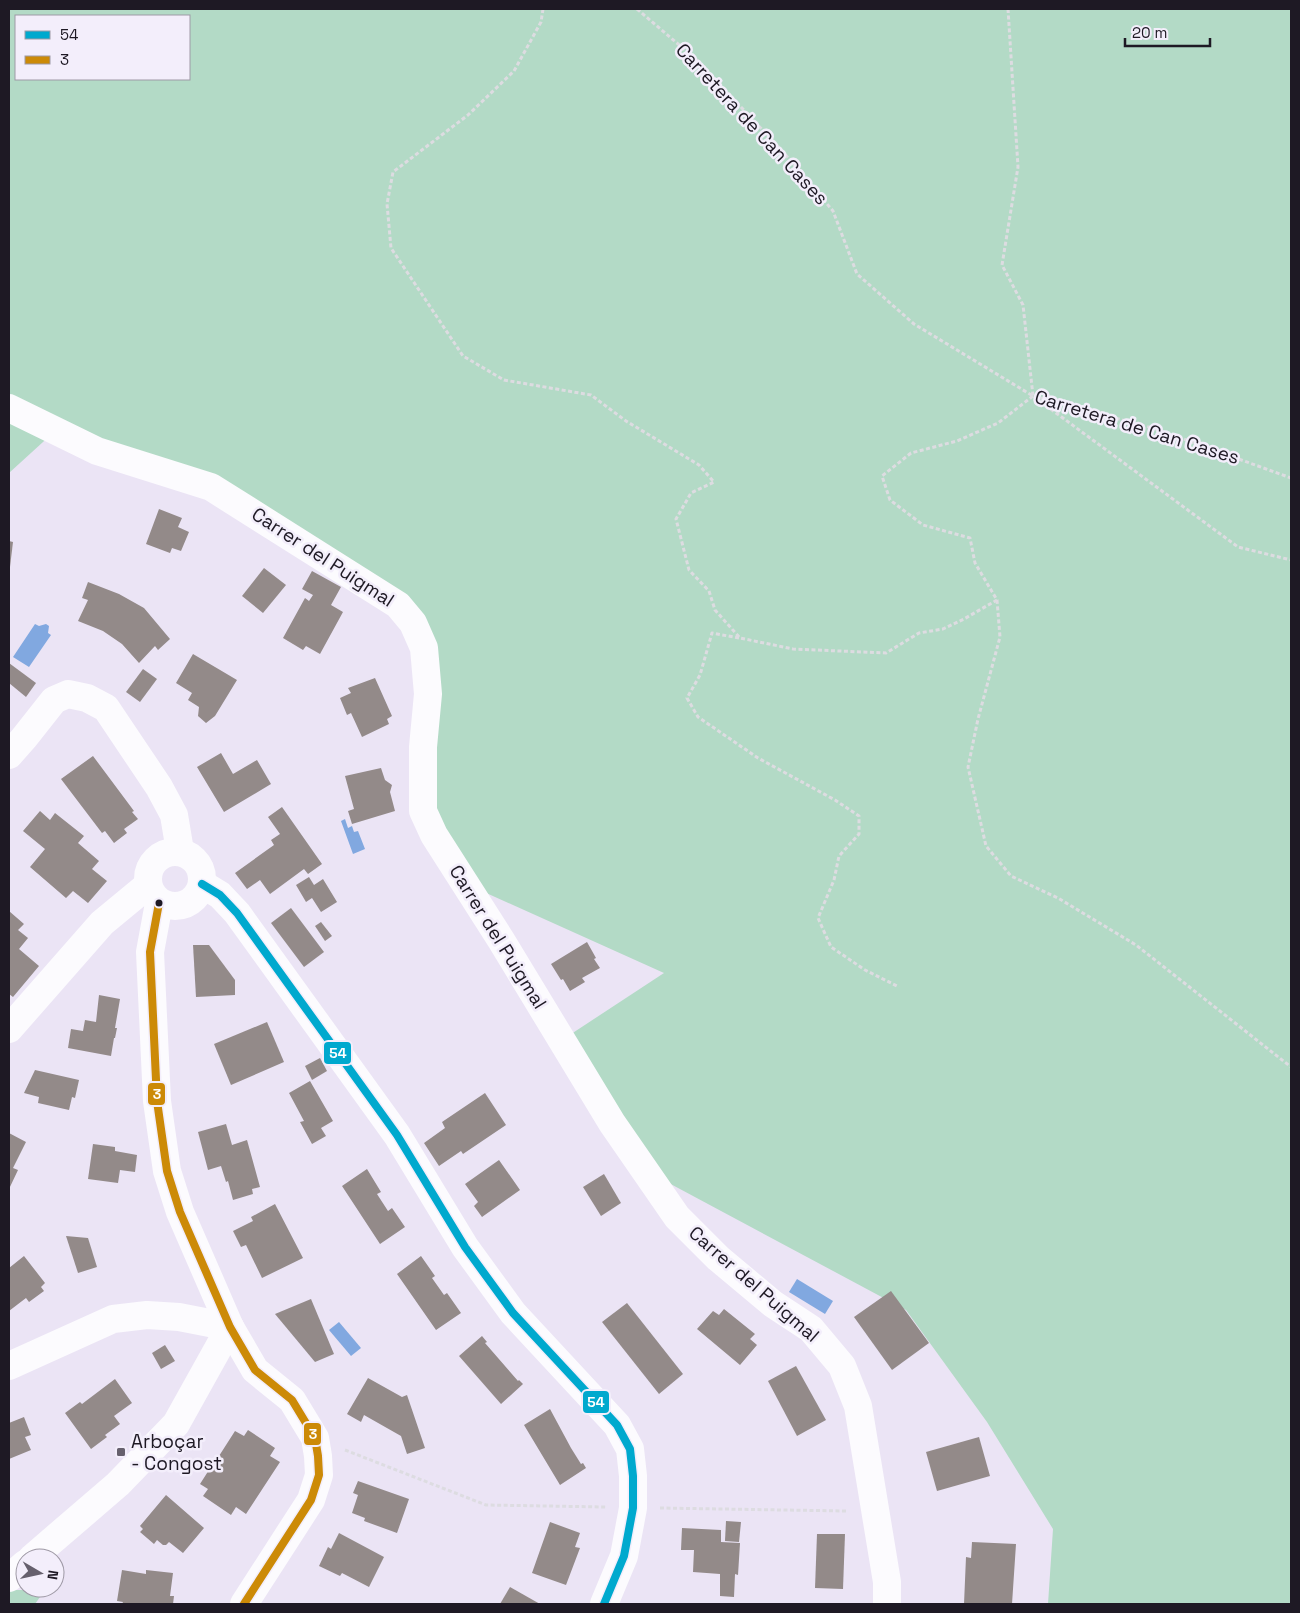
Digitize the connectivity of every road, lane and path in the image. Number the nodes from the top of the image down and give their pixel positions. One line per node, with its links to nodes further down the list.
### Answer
1 (543, 9): 9 (path)
2 (637, 9): 4 (path, Carretera de Can Cases)
3 (1008, 9): 4 (path)
4 (1033, 396): 6 (path, Carretera de Can Cases); 7 (path); 8 (path)
5 (9, 408): 21 (street, Carrer del Puigmal)
6 (1291, 478)
7 (1291, 560)
8 (997, 600): 9 (path); 16 (path)
9 (740, 638): 14 (path)
10 (9, 755): 11 (street)
11 (180, 851): 12 (street); 13 (street)
12 (202, 884): 13 (street); 20 (street)
13 (154, 894): 15 (street); 17 (street)
14 (899, 987)
15 (9, 1030)
16 (1291, 1067)
17 (230, 1326): 18 (street); 19 (street); 22 (street)
18 (9, 1366)
19 (315, 1438): 20 (path); 23 (street)
20 (633, 1508): 21 (path); 24 (street)
21 (875, 1511): 25 (street, Carrer del Puigmal)
22 (44, 1548)
23 (244, 1604)
24 (604, 1604)
25 (887, 1604)

